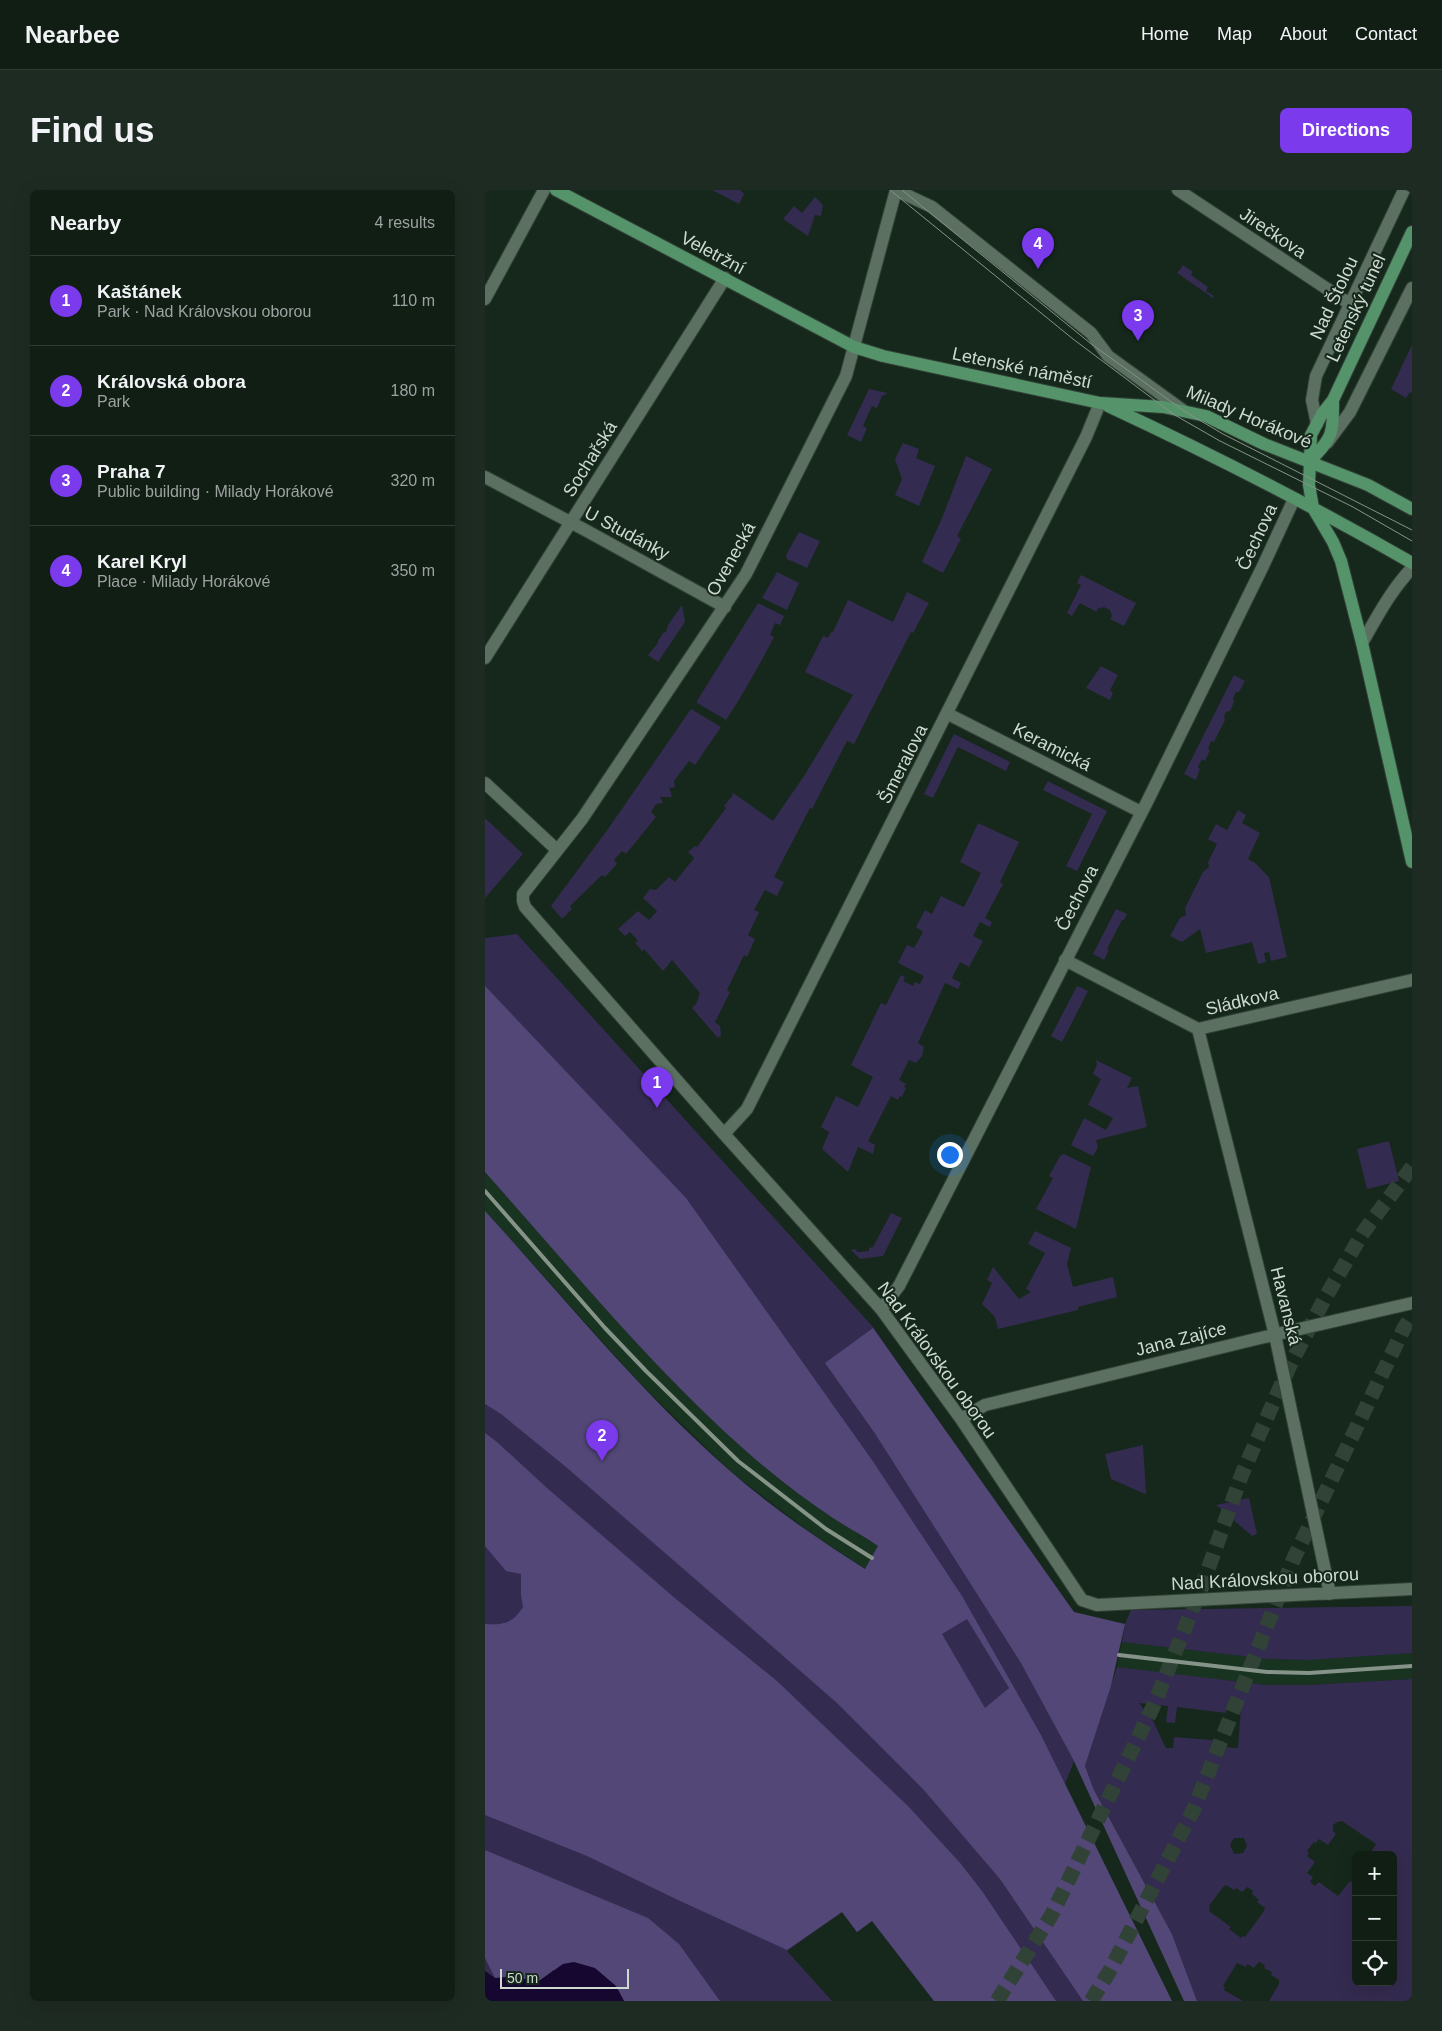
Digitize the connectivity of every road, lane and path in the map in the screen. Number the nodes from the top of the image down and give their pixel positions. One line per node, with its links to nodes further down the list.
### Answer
1 (543, 190): 9 (street)
2 (555, 190): 7 (main road, Veletržní)
3 (896, 190): 11 (street, Ovenecká); 14 (street, Milady Horákové)
4 (1178, 190): 10 (street, Jirečkova)
5 (1404, 190): 10 (street, Nad Štolou)
6 (1412, 232): 12 (main road, Letenský tunel)
7 (725, 278): 11 (main road, Veletržní); 22 (street, Sochařská)
8 (1412, 288): 16 (street)
9 (485, 299)
10 (1350, 304): 15 (street, Nad Štolou)
11 (854, 346): 13 (main road, Letenské náměstí); 25 (street, Ovenecká)
12 (1333, 400): 15 (main road, Letenský tunel); 16 (main road, Letenský tunel)
13 (1100, 402): 14 (main road, Letenské náměstí); 19 (main road); 28 (street, Šmeralova)
14 (1184, 411): 17 (main road, Milady Horákové)
15 (1317, 424): 17 (main road, Letenský tunel)
16 (1327, 443): 17 (main road)
17 (1309, 462): 20 (main road, Letenský tunel); 21 (main road, Milady Horákové)
18 (485, 477): 22 (street, U Studánky)
19 (1294, 499): 20 (main road); 30 (street, Čechova)
20 (1313, 508): 23 (main road); 26 (main road)
21 (1412, 509)
22 (570, 523): 25 (street, U Studánky); 27 (street, Sochařská)
23 (1412, 563)
24 (1412, 568): 26 (street)
25 (725, 607): 31 (street, Ovenecká)
26 (1362, 643): 32 (main road)
27 (485, 658)
28 (948, 714): 30 (street, Keramická); 37 (street, Šmeralova)
29 (485, 783): 31 (street)
30 (1141, 812): 34 (street, Čechova)
31 (557, 850): 33 (street, Ovenecká)
32 (1411, 856)
33 (525, 906): 37 (street, Nad Královskou oborou)
34 (1065, 960): 36 (street, Sládkova); 39 (street, Čechova)
35 (1412, 980): 36 (street, Sládkova)
36 (1198, 1029): 40 (street, Havanská)
37 (724, 1134): 39 (street, Nad Královskou oborou)
38 (1412, 1303): 40 (street, Jana Zajíce)
39 (881, 1309): 41 (street, Nad Královskou oborou)
40 (1275, 1335): 41 (street, Jana Zajíce); 43 (street, Havanská)
41 (961, 1419): 43 (street, Nad Královskou oborou)
42 (1412, 1589): 43 (street, Nad Královskou oborou)
43 (1330, 1594)

